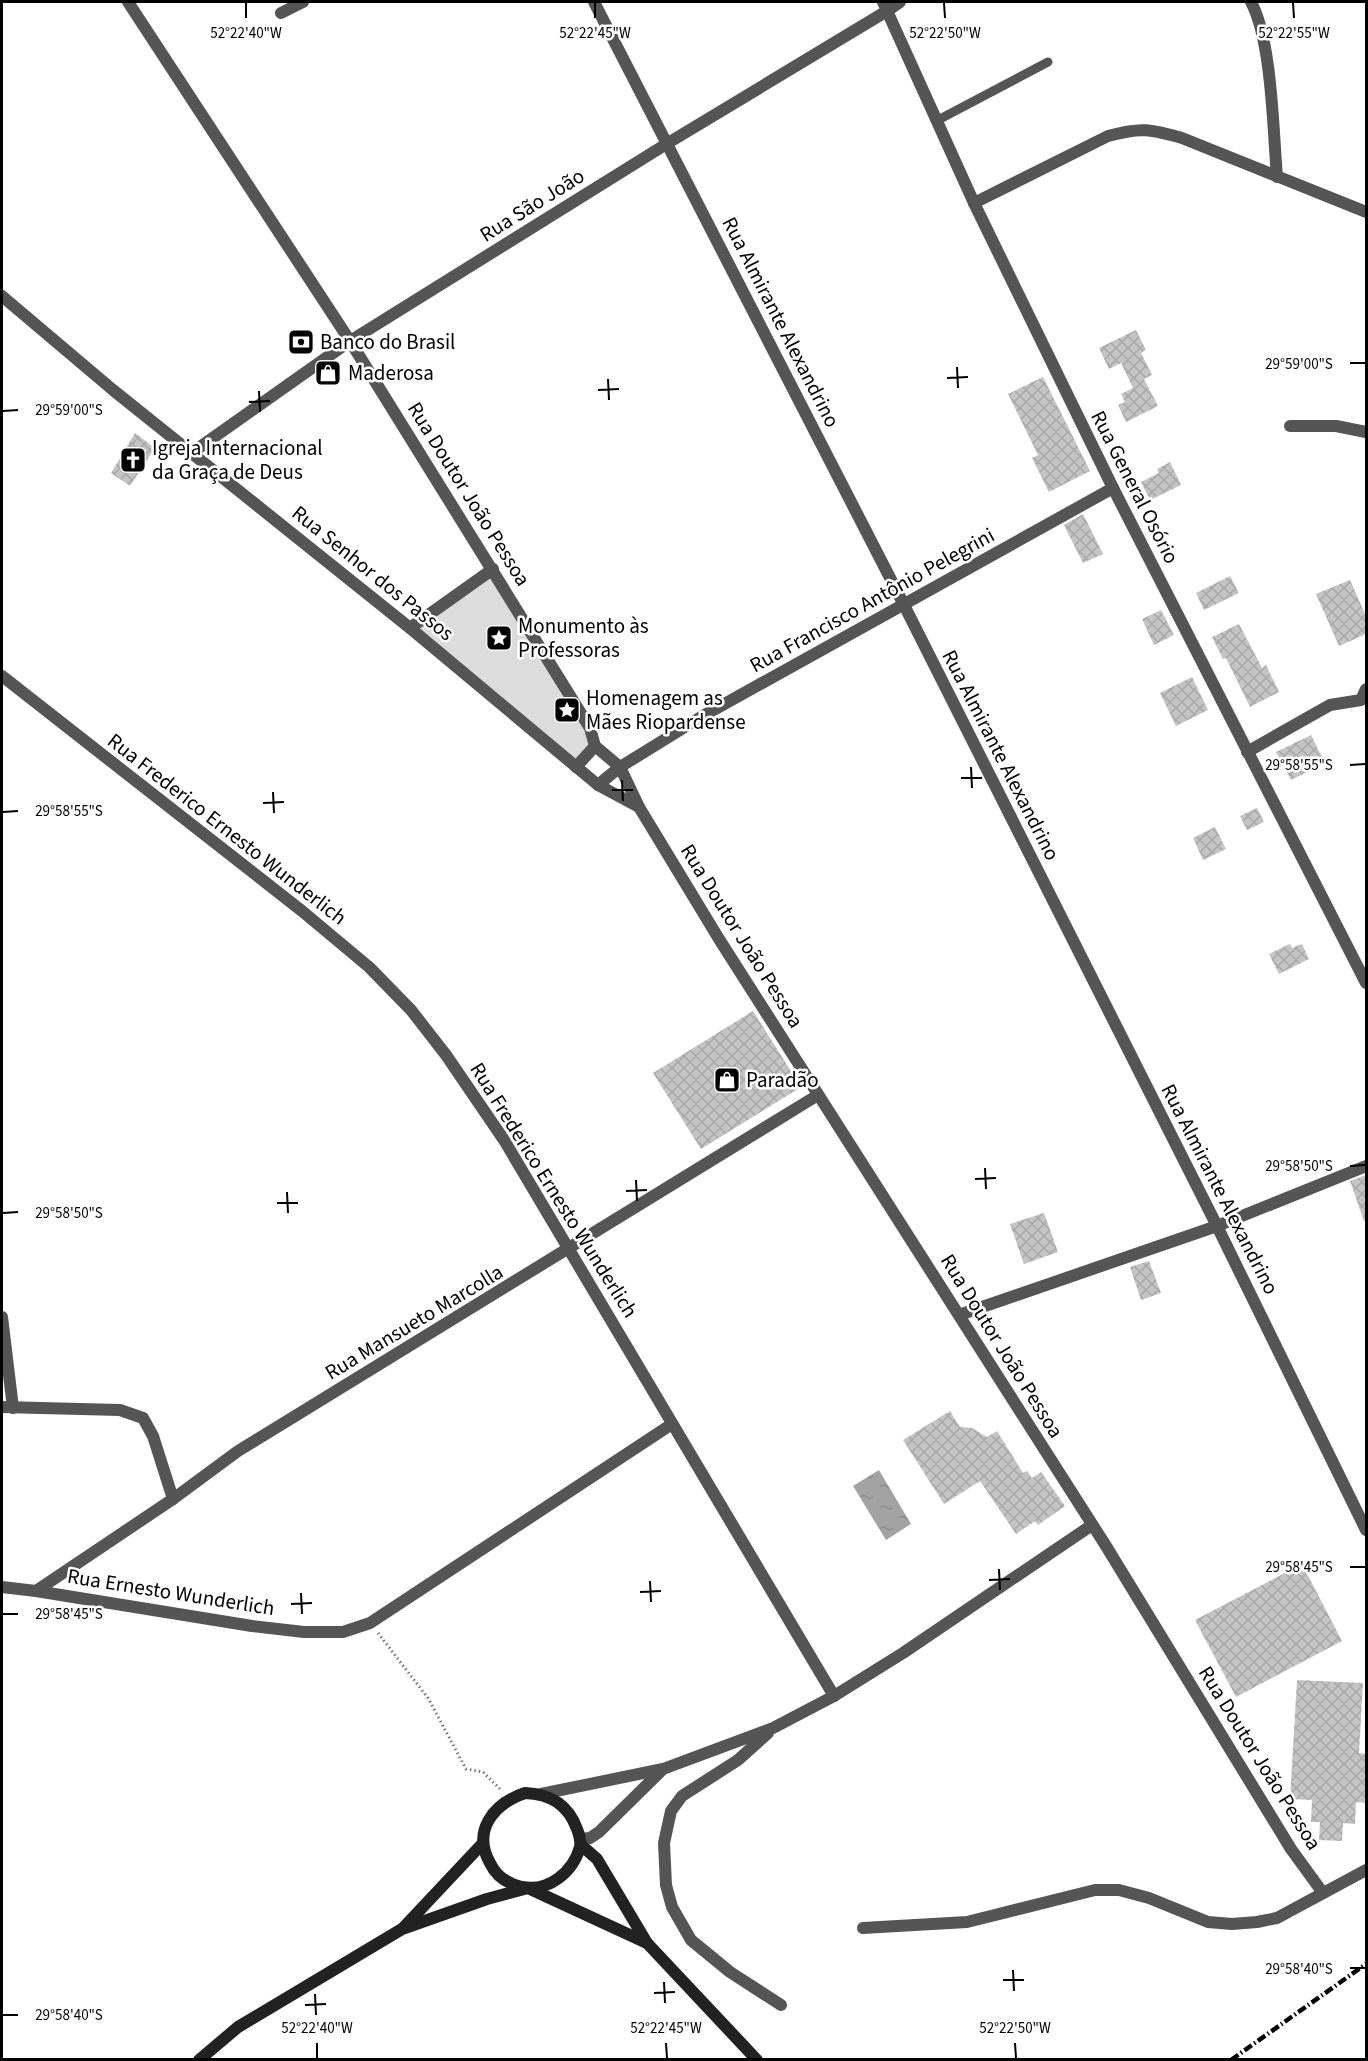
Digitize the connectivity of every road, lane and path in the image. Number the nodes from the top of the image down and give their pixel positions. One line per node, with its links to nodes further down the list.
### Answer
1 (128, 2): 15 (street, Rua Doutor João Pessoa)
2 (303, 2): 7 (street)
3 (594, 2): 10 (street, Rua Almirante Alexandrino)
4 (900, 2): 6 (street, Rua São João)
5 (1251, 2): 11 (street)
6 (885, 6): 9 (street, Rua General Osório); 10 (street, Rua São João)
7 (281, 13)
8 (1048, 62): 9 (lane)
9 (938, 120): 12 (street, Rua General Osório)
10 (668, 143): 15 (street, Rua São João); 21 (street, Rua Almirante Alexandrino)
11 (1277, 177): 12 (street); 13 (street)
12 (974, 203): 19 (street, Rua General Osório)
13 (1366, 212)
14 (2, 296): 18 (street, Rua Senhor dos Passos)
15 (350, 341): 18 (street, Rua São João); 20 (street, Rua Doutor João Pessoa)
16 (1290, 426): 17 (street)
17 (1366, 432)
18 (193, 452): 22 (street, Rua Senhor dos Passos)
19 (1113, 488): 21 (street, Rua Francisco Antônio Pelegrini); 26 (street, Rua General Osório)
20 (493, 569): 22 (street); 25 (street, Rua Doutor João Pessoa)
21 (904, 605): 28 (street, Rua Francisco Antônio Pelegrini); 34 (street, Rua Almirante Alexandrino)
22 (410, 628): 27 (street, Rua Senhor dos Passos)
23 (2, 676): 35 (street, Rua Frederico Ernesto Wunderlich)
24 (1365, 697): 26 (street)
25 (595, 746): 27 (street); 28 (street, Rua Doutor João Pessoa)
26 (1246, 752): 31 (street, Rua General Osório)
27 (576, 767): 29 (street, Rua Senhor dos Passos)
28 (620, 767): 29 (street, Rua Francisco Antônio Pelegrini); 30 (street, Rua Doutor João Pessoa)
29 (598, 785): 30 (street, Rua Senhor dos Passos)
30 (639, 807): 32 (street, Rua Doutor João Pessoa)
31 (1366, 983)
32 (818, 1095): 35 (street, Rua Mansueto Marcolla); 36 (street, Rua Doutor João Pessoa)
33 (1366, 1166): 34 (street)
34 (1217, 1226): 36 (street); 42 (street, Rua Almirante Alexandrino)
35 (571, 1249): 39 (street, Rua Frederico Ernesto Wunderlich); 40 (street, Rua Mansueto Marcolla)
36 (959, 1316): 41 (street, Rua Doutor João Pessoa)
37 (2, 1317): 38 (street)
38 (7, 1408): 40 (street)
39 (672, 1424): 45 (street, Rua Ernesto Wunderlich); 46 (street, Rua Frederico Ernesto Wunderlich)
40 (173, 1499): 44 (street, Rua Mansueto Marcolla)
41 (1092, 1526): 46 (street); 55 (street, Rua Doutor João Pessoa)
42 (1366, 1530)
43 (2, 1587): 44 (street, Rua Ernesto Wunderlich)
44 (36, 1591): 45 (street, Rua Ernesto Wunderlich)
45 (370, 1623): 50 (path)
46 (834, 1696): 47 (street)
47 (773, 1728): 48 (street); 59 (street)
48 (663, 1769): 49 (street); 51 (street)
49 (541, 1794): 50 (main road); 51 (main road)
50 (510, 1798): 52 (main road)
51 (580, 1842): 54 (main road); 58 (main road)
52 (483, 1843): 54 (main road); 57 (main road)
53 (1366, 1870): 55 (street)
54 (528, 1888): 57 (main road); 58 (main road)
55 (1323, 1893): 56 (street)
56 (863, 1928)
57 (402, 1929): 60 (main road)
58 (647, 1943): 61 (main road)
59 (781, 2005)
60 (199, 2060)
61 (757, 2060)

